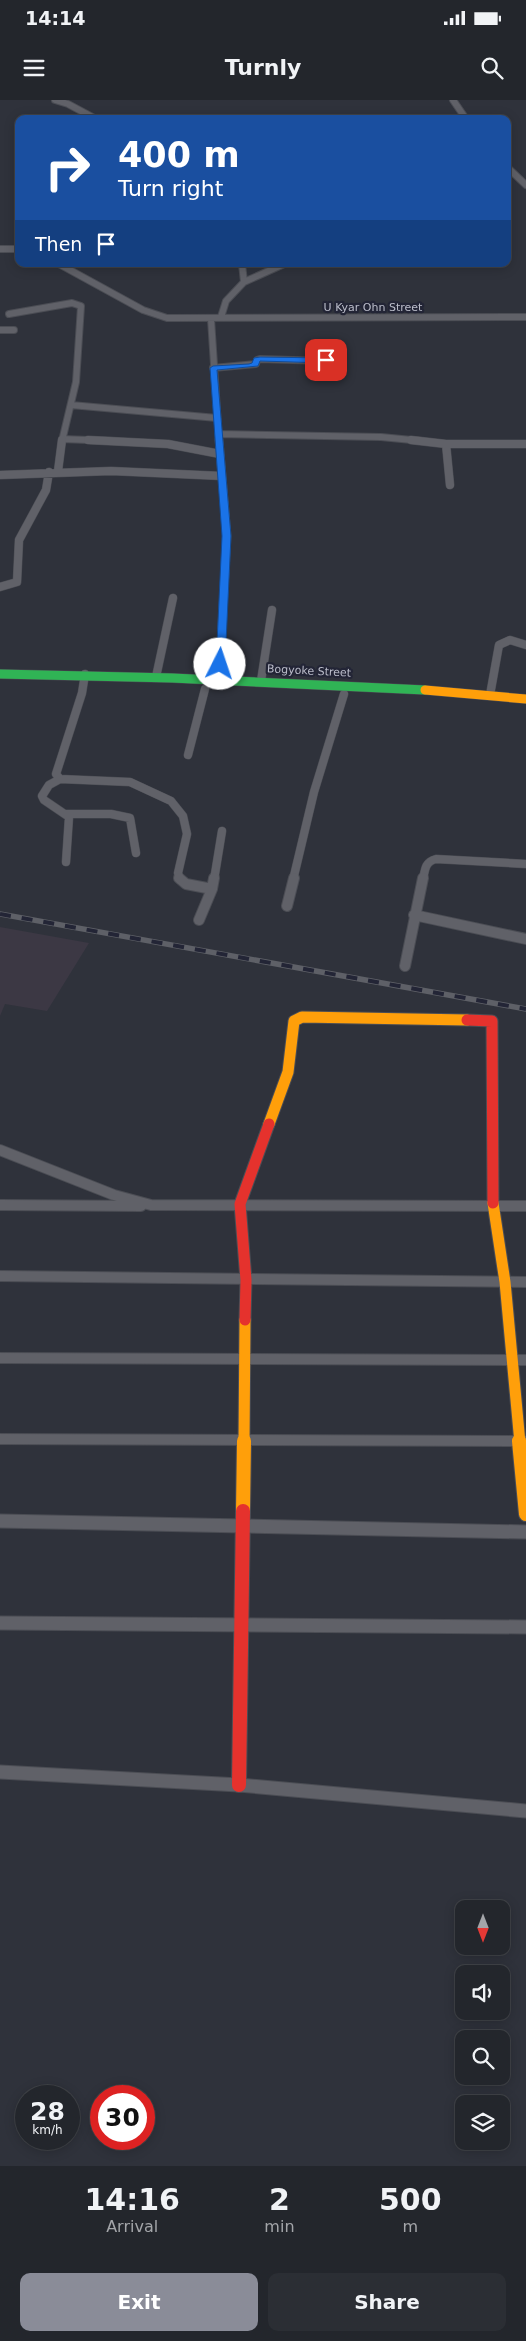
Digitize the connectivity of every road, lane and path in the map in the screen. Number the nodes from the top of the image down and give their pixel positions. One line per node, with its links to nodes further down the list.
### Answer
1 (54, 100): 3 (street)
2 (453, 100): 5 (street)
3 (68, 102): 4 (street)
4 (89, 115)
5 (463, 115)
6 (511, 171): 7 (street)
7 (526, 186)
8 (15, 248): 9 (street)
9 (0, 249)
10 (65, 267): 17 (street, U Kyar Ohn Street)
11 (242, 267): 13 (street)
12 (277, 267): 13 (street)
13 (244, 282): 15 (street)
14 (9, 314): 22 (street)
15 (221, 317): 16 (street, U Kyar Ohn Street); 17 (street, U Kyar Ohn Street)
16 (526, 317)
17 (211, 318): 21 (street)
18 (0, 330): 19 (street)
19 (14, 330)
20 (326, 360): 21 (street)
21 (213, 368): 23 (street)
22 (71, 405): 23 (street); 25 (street)
23 (218, 418): 24 (street)
24 (219, 434): 26 (street); 28 (street)
25 (62, 440): 28 (street); 29 (street)
26 (446, 444): 27 (street); 33 (street)
27 (526, 444)
28 (220, 454): 32 (street)
29 (58, 471): 30 (street); 32 (street)
30 (49, 472): 31 (street); 34 (street)
31 (0, 475)
32 (222, 476): 41 (street)
33 (450, 485)
34 (0, 587)
35 (173, 598): 39 (street)
36 (272, 610): 42 (street)
37 (526, 645): 46 (street)
38 (0, 674): 40 (street, Bogyoke Street)
39 (156, 677): 40 (street, Bogyoke Street); 41 (street, Bogyoke Street)
40 (84, 679): 43 (street, Bogyoke Street); 44 (street, Bogyoke Street); 50 (street)
41 (219, 679): 42 (street, Bogyoke Street)
42 (260, 681): 46 (street, Bogyoke Street)
43 (0, 683)
44 (205, 689): 45 (street, Bogyoke Street); 49 (street)
45 (344, 694): 48 (street, Bogyoke Street); 57 (street)
46 (490, 695): 47 (street, Bogyoke Street)
47 (526, 699)
48 (526, 707)
49 (188, 755)
50 (60, 779): 51 (street); 56 (street)
51 (66, 814): 53 (street); 54 (street)
52 (222, 831): 56 (street)
53 (136, 853)
54 (66, 862)
55 (526, 864): 58 (street)
56 (212, 889): 59 (street)
57 (287, 906)
58 (414, 915): 60 (street); 61 (street)
59 (199, 920)
60 (526, 939)
61 (405, 966)
62 (1, 1152): 65 (street)
63 (240, 1204): 65 (street); 66 (street); 66 (street); 69 (street)
64 (0, 1205): 65 (street)
65 (151, 1206)
66 (493, 1206): 67 (street); 70 (street)
67 (526, 1206)
68 (0, 1276): 69 (street)
69 (246, 1280): 70 (street); 73 (street)
70 (505, 1282): 71 (street); 74 (street)
71 (526, 1282)
72 (0, 1358): 73 (street)
73 (246, 1358): 74 (street); 77 (street)
74 (512, 1360): 75 (street); 78 (street)
75 (526, 1360)
76 (0, 1439): 77 (street)
77 (245, 1440): 78 (street); 81 (street)
78 (523, 1440): 79 (street)
79 (526, 1514)
80 (0, 1521): 81 (street)
81 (244, 1527): 82 (street); 84 (street)
82 (526, 1532)
83 (0, 1623): 84 (street)
84 (242, 1625): 85 (street); 87 (street)
85 (526, 1627)
86 (0, 1772): 87 (street)
87 (239, 1785): 88 (street)
88 (526, 1811)

